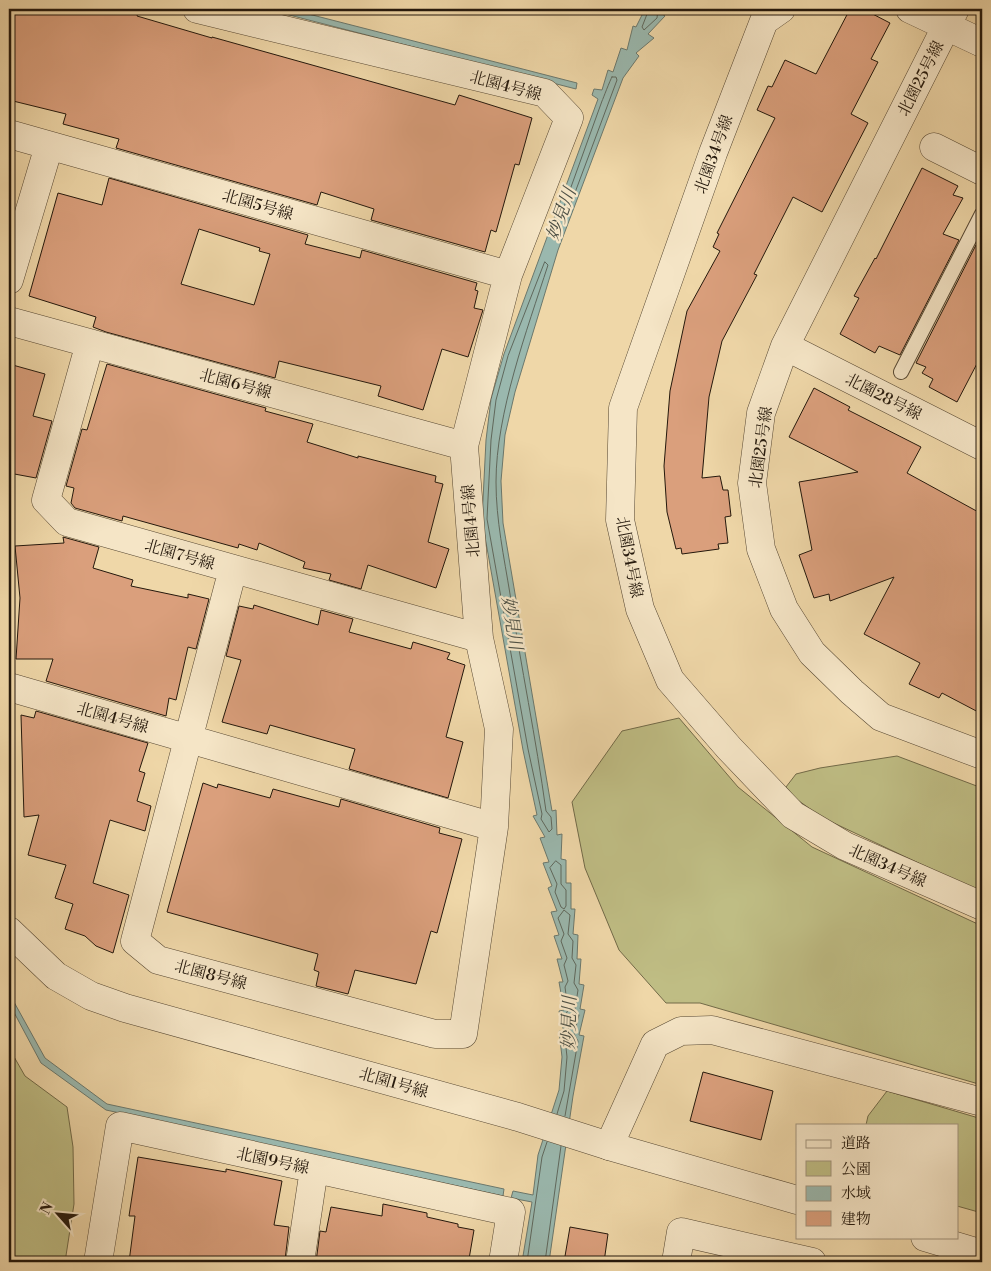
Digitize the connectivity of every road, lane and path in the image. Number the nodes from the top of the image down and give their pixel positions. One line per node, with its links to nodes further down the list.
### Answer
1 (197, 9): 11 (street, 北園4号線)
2 (781, 9): 25 (street, 北園34号線)
3 (910, 9): 4 (street)
4 (951, 17): 5 (street); 15 (street, 北園25号線)
5 (982, 43)
6 (9, 134): 7 (street, 北園5号線)
7 (49, 146): 11 (street, 北園5号線); 12 (street)
8 (934, 147): 9 (street)
9 (982, 171)
10 (982, 214): 16 (lane)
11 (508, 275): 17 (street, 北園4号線)
12 (9, 280)
13 (9, 320): 14 (street, 北園6号線)
14 (90, 343): 17 (street, 北園6号線); 19 (street, 北園7号線)
15 (785, 346): 18 (street, 北園28号線); 23 (street, 北園25号線)
16 (901, 372)
17 (464, 446): 20 (street, 北園4号線)
18 (982, 446)
19 (233, 569): 20 (street, 北園7号線); 22 (street, 北園8号線)
20 (479, 638): 24 (street, 北園4号線)
21 (9, 687): 22 (street, 北園4号線)
22 (188, 739): 24 (street, 北園4号線); 24 (street, 北園8号線)
23 (982, 755)
24 (494, 827)
25 (982, 906)
26 (9, 932): 28 (street, 北園1号線)
27 (982, 1102): 28 (street)
28 (609, 1146): 30 (street, 北園1号線)
29 (314, 1169): 33 (street, 北園9号線); 34 (street); 35 (street, 北園9号線)
30 (796, 1200)
31 (928, 1238): 32 (street)
32 (982, 1254)
33 (98, 1262)
34 (300, 1262)
35 (503, 1262)
36 (676, 1262): 37 (street)
37 (812, 1262)

